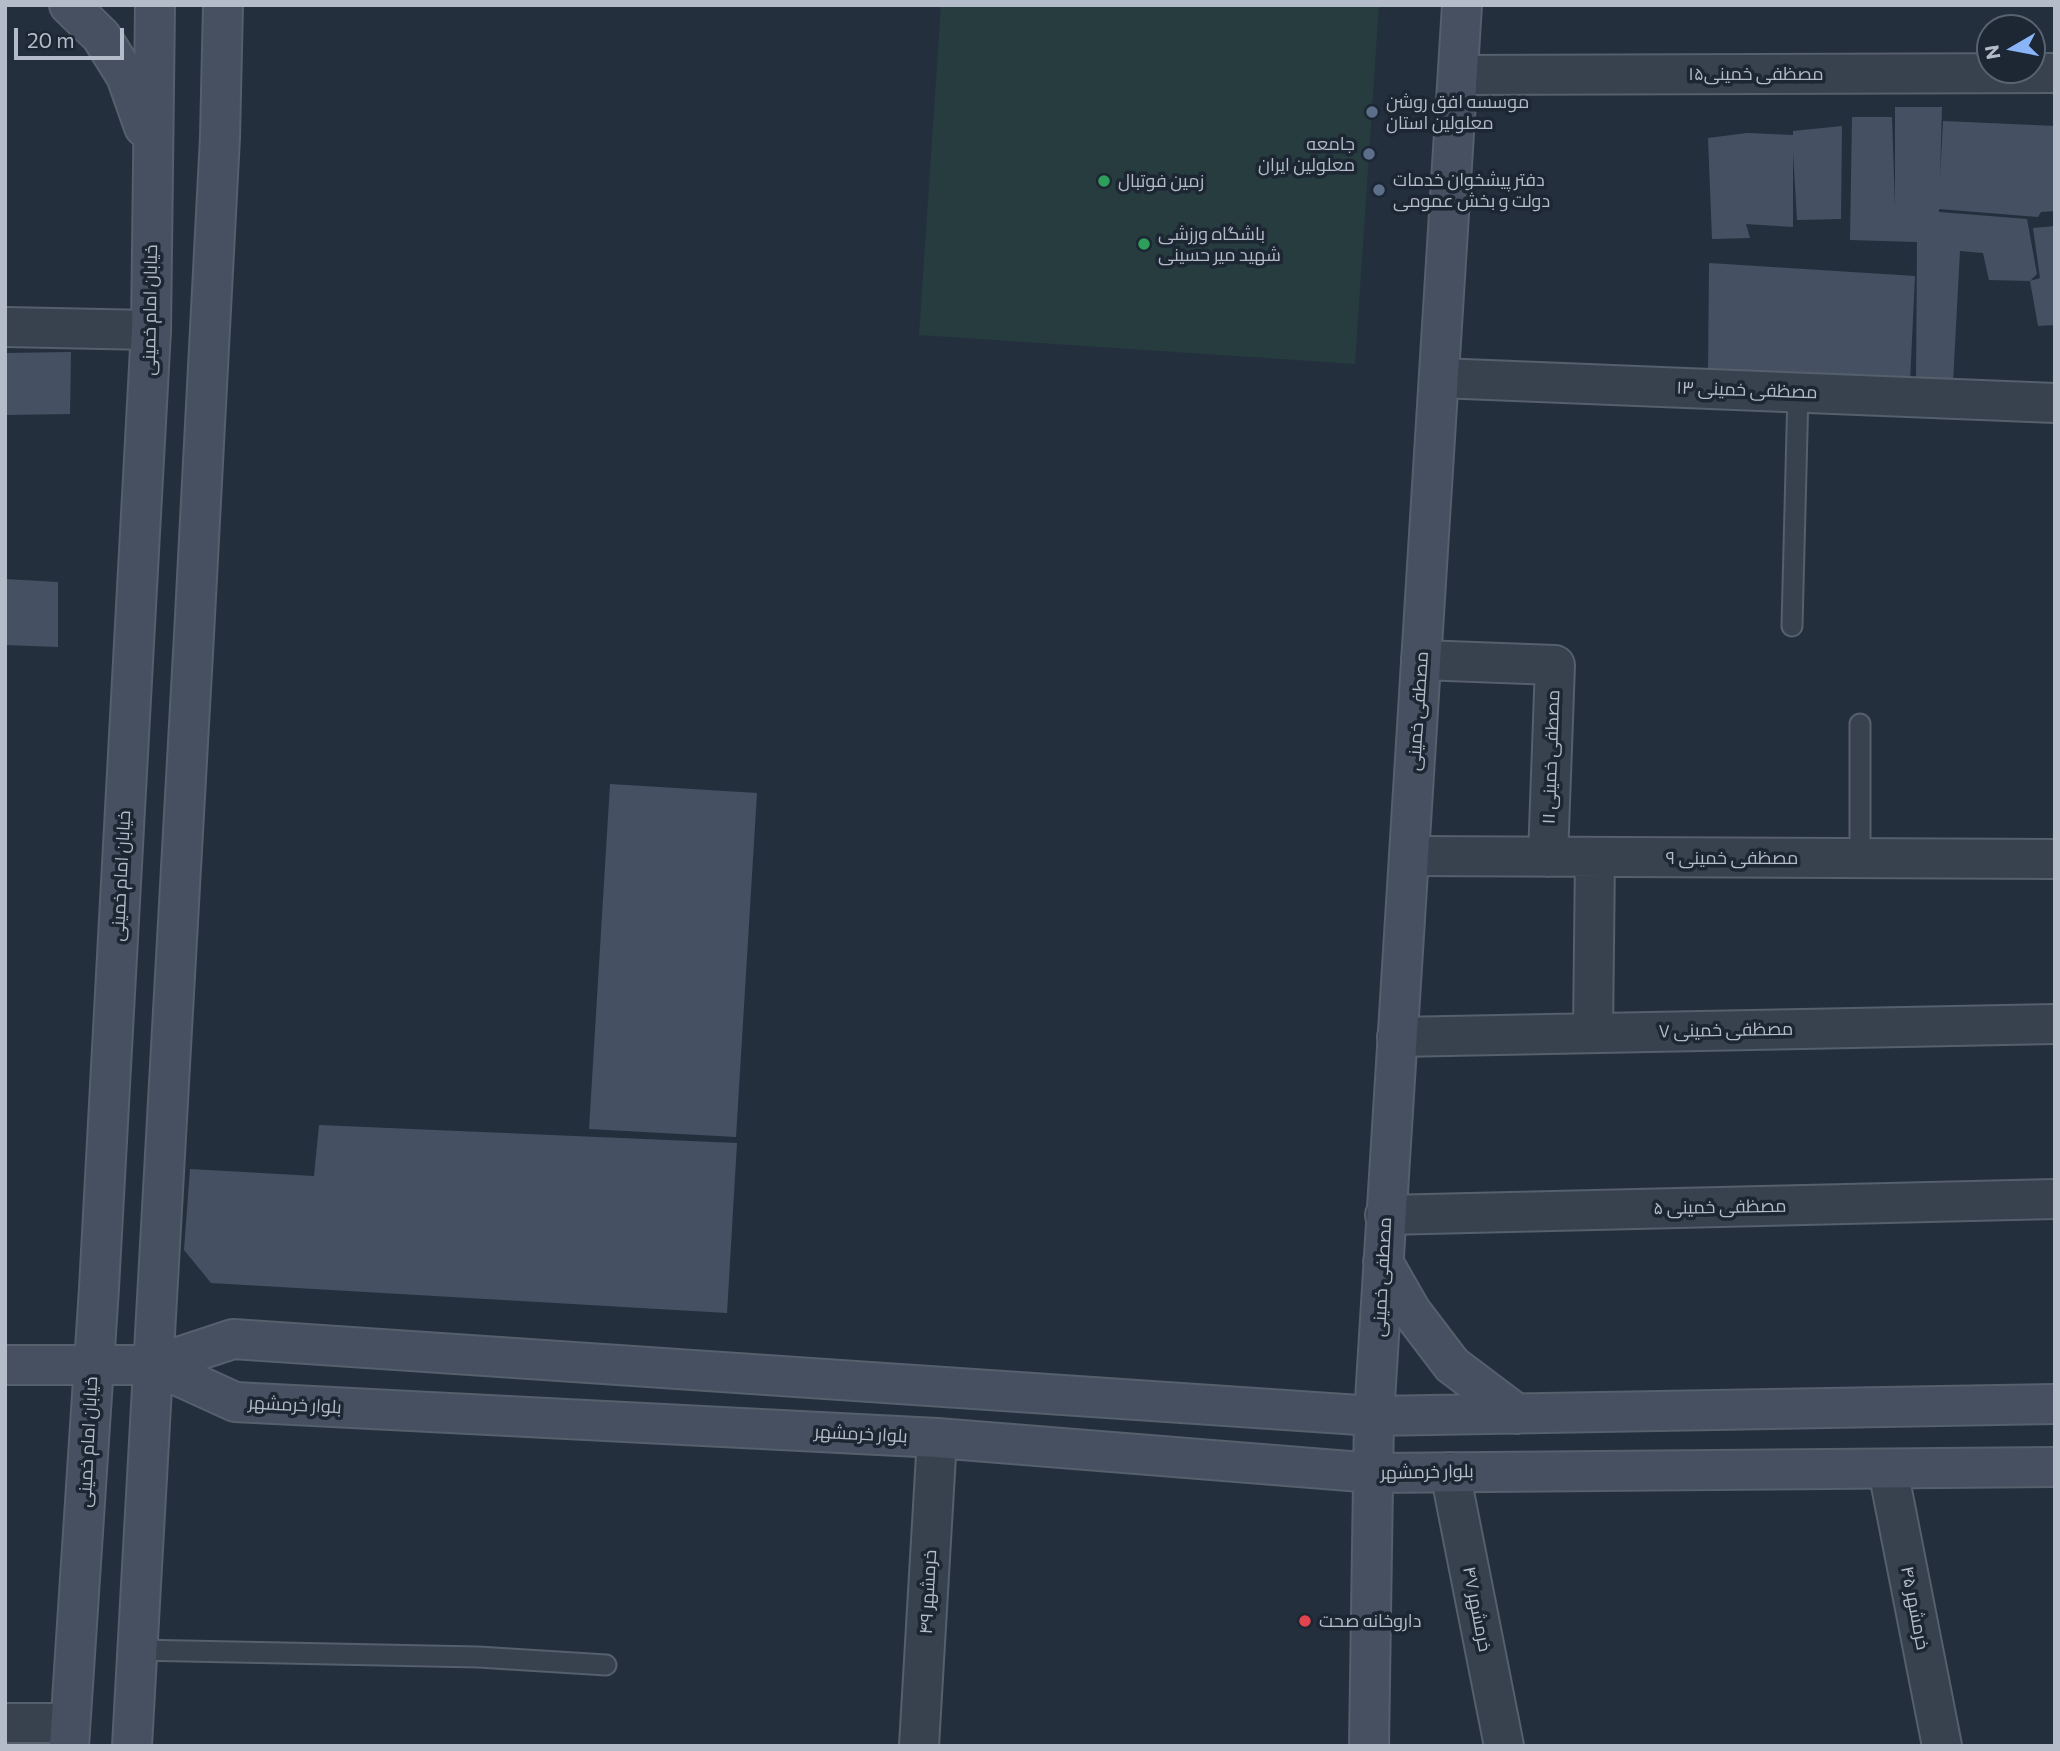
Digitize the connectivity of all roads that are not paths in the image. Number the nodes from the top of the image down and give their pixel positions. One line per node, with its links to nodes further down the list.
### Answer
1 (69, 5): 7 (main road)
2 (155, 5): 7 (main road, خیابان امام خمینی)
3 (223, 5): 29 (main road)
4 (1462, 5): 6 (main road, مصطفی خمینی)
5 (2055, 73): 6 (street, مصظفی خمینی۱۵)
6 (1458, 75): 10 (main road, مصطفی خمینی)
7 (152, 149): 9 (main road, خیابان امام خمینی)
8 (5, 327): 9 (street)
9 (151, 330): 28 (main road, خیابان امام خمینی)
10 (1440, 378): 11 (street, مصظفی خمینی ۱۳); 14 (main road, مصطفی خمینی)
11 (1798, 392): 12 (street, مصظفی خمینی ۱۳); 13 (lane)
12 (2055, 403)
13 (1792, 626)
14 (1421, 660): 16 (main road, مصطفی خمینی); 17 (street, مصطفی خمینی ۱۱)
15 (1860, 724): 19 (lane)
16 (1409, 856): 17 (street, مصظفی خمینی ۹); 23 (main road, مصطفی خمینی)
17 (1548, 857): 18 (street, مصظفی خمینی ۹)
18 (1595, 857): 19 (street, مصظفی خمینی ۹); 22 (street)
19 (1860, 858): 20 (street, مصظفی خمینی ۹)
20 (2055, 859)
21 (2055, 1024): 22 (street, مصظفی خمینی ۷)
22 (1594, 1032): 23 (street, مصظفی خمینی ۷)
23 (1397, 1037): 25 (main road, مصطفی خمینی)
24 (2055, 1199): 25 (street, مصظفی خمینی ۵)
25 (1385, 1215): 26 (main road, مصطفی خمینی)
26 (1382, 1262): 31 (main road); 32 (main road, مصطفی خمینی)
27 (5, 1366): 28 (main road)
28 (92, 1366): 29 (main road); 41 (main road, خیابان امام خمینی)
29 (154, 1366): 32 (main road); 33 (main road, بلوار خرمشهر); 38 (main road)
30 (2055, 1404): 31 (main road)
31 (1517, 1414): 32 (main road)
32 (1374, 1416): 37 (main road, مصطفی خمینی)
33 (937, 1438): 37 (main road, بلوار خرمشهر); 43 (street, خرمشهر ۴۹)
34 (2055, 1467): 35 (main road, بلوار خرمشهر)
35 (1888, 1470): 36 (main road, بلوار خرمشهر); 46 (street, خرمشهر ۴۵)
36 (1450, 1472): 37 (main road, بلوار خرمشهر); 45 (street, خرمشهر ۴۷)
37 (1374, 1473): 44 (main road)
38 (137, 1650): 39 (lane); 42 (main road)
39 (606, 1665)
40 (5, 1723): 41 (street)
41 (69, 1735)
42 (132, 1746)
43 (919, 1746)
44 (1369, 1746)
45 (1504, 1746)
46 (1942, 1746)

